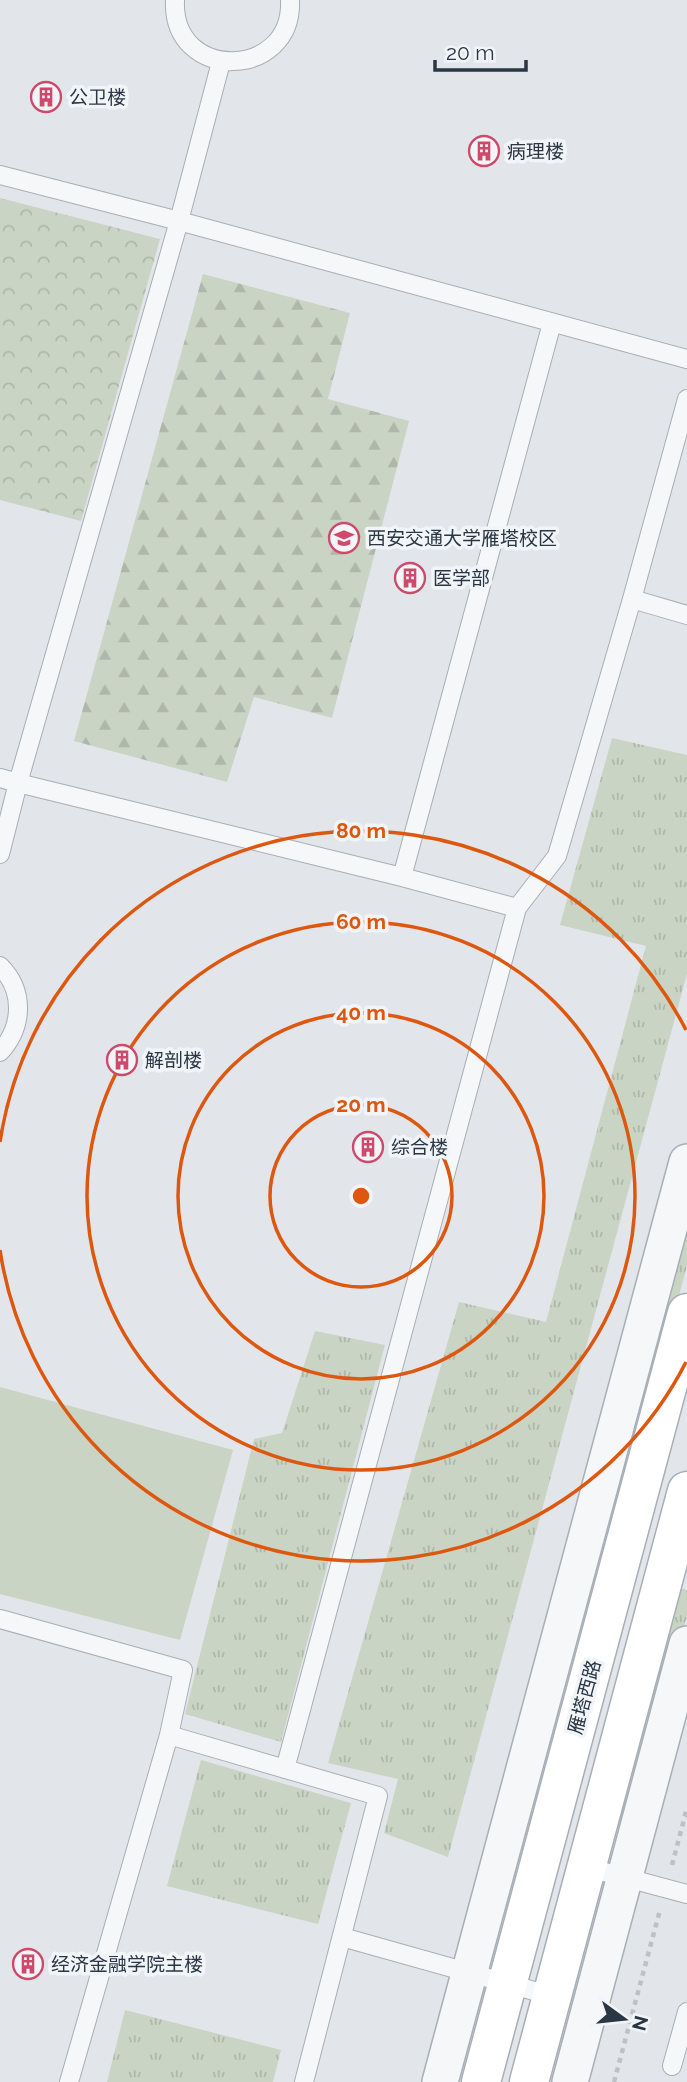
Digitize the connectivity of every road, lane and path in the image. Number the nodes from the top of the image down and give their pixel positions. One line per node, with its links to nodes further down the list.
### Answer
1 (175, 0): 3 (lane)
2 (289, 0): 3 (lane)
3 (221, 62): 5 (lane)
4 (0, 175): 5 (lane)
5 (179, 221): 6 (lane); 12 (lane)
6 (552, 323): 7 (lane); 14 (lane)
7 (687, 359)
8 (687, 399): 9 (lane)
9 (632, 600): 10 (lane); 15 (lane)
10 (687, 615)
11 (0, 778): 12 (lane)
12 (18, 783): 13 (lane); 14 (lane)
13 (0, 854)
14 (402, 877): 15 (lane)
15 (517, 908): 25 (lane)
16 (0, 966): 17 (lane)
17 (0, 1052)
18 (687, 1162): 32 (street)
19 (687, 1313): 33 (main road, 雁塔西路)
20 (687, 1491): 27 (main road)
21 (0, 1619): 24 (lane)
22 (687, 1644): 23 (street)
23 (684, 1679): 28 (street)
24 (169, 1735): 25 (lane); 37 (lane)
25 (285, 1769): 31 (lane)
26 (687, 1808): 29 (path)
27 (586, 1867): 28 (lane); 34 (main road)
28 (624, 1877): 29 (lane); 42 (street)
29 (666, 1888): 30 (lane); 43 (path)
30 (687, 1894)
31 (342, 1937): 32 (lane); 38 (lane)
32 (470, 1973): 33 (lane); 39 (street)
33 (507, 1984): 34 (lane); 40 (main road, 雁塔西路)
34 (552, 1996): 41 (main road)
35 (687, 2012): 36 (lane)
36 (672, 2066)
37 (69, 2082)
38 (304, 2082)
39 (440, 2082)
40 (481, 2082)
41 (529, 2082)
42 (569, 2082)
43 (614, 2082)

